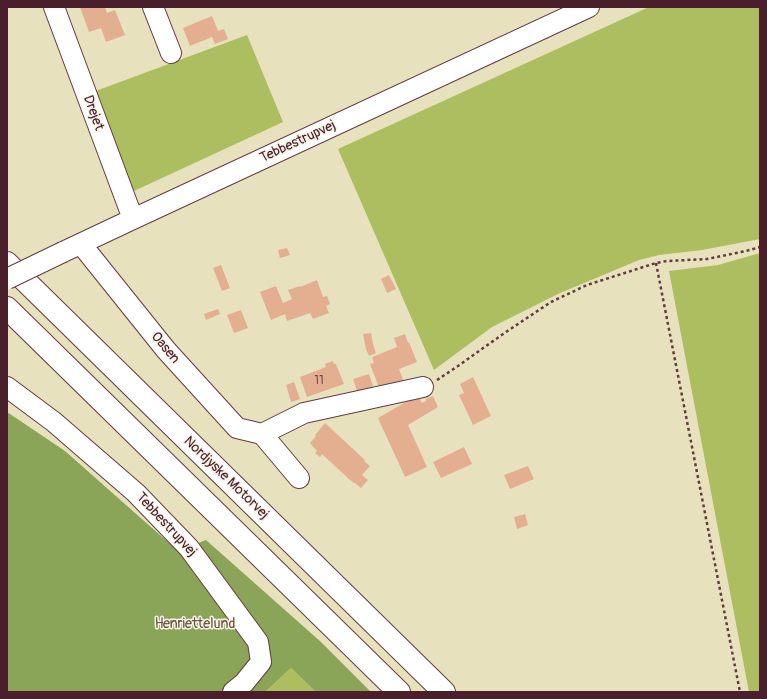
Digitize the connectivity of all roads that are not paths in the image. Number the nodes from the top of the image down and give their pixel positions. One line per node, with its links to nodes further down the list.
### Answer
1 (54, 7): 5 (street, Drejet)
2 (153, 7): 4 (street)
3 (589, 7): 5 (street, Tebbestrupvej)
4 (171, 53)
5 (133, 219): 6 (street, Tebbestrupvej)
6 (72, 248): 8 (street, Tebbestrupvej, bridge); 12 (street, Oasen)
7 (7, 263): 16 (highway, Nordjyske Motorvej)
8 (7, 279)
9 (7, 308): 15 (highway)
10 (7, 387): 14 (street, Tebbestrupvej)
11 (423, 387): 12 (street)
12 (262, 434): 13 (street)
13 (300, 478)
14 (233, 692)
15 (399, 692)
16 (444, 692)

